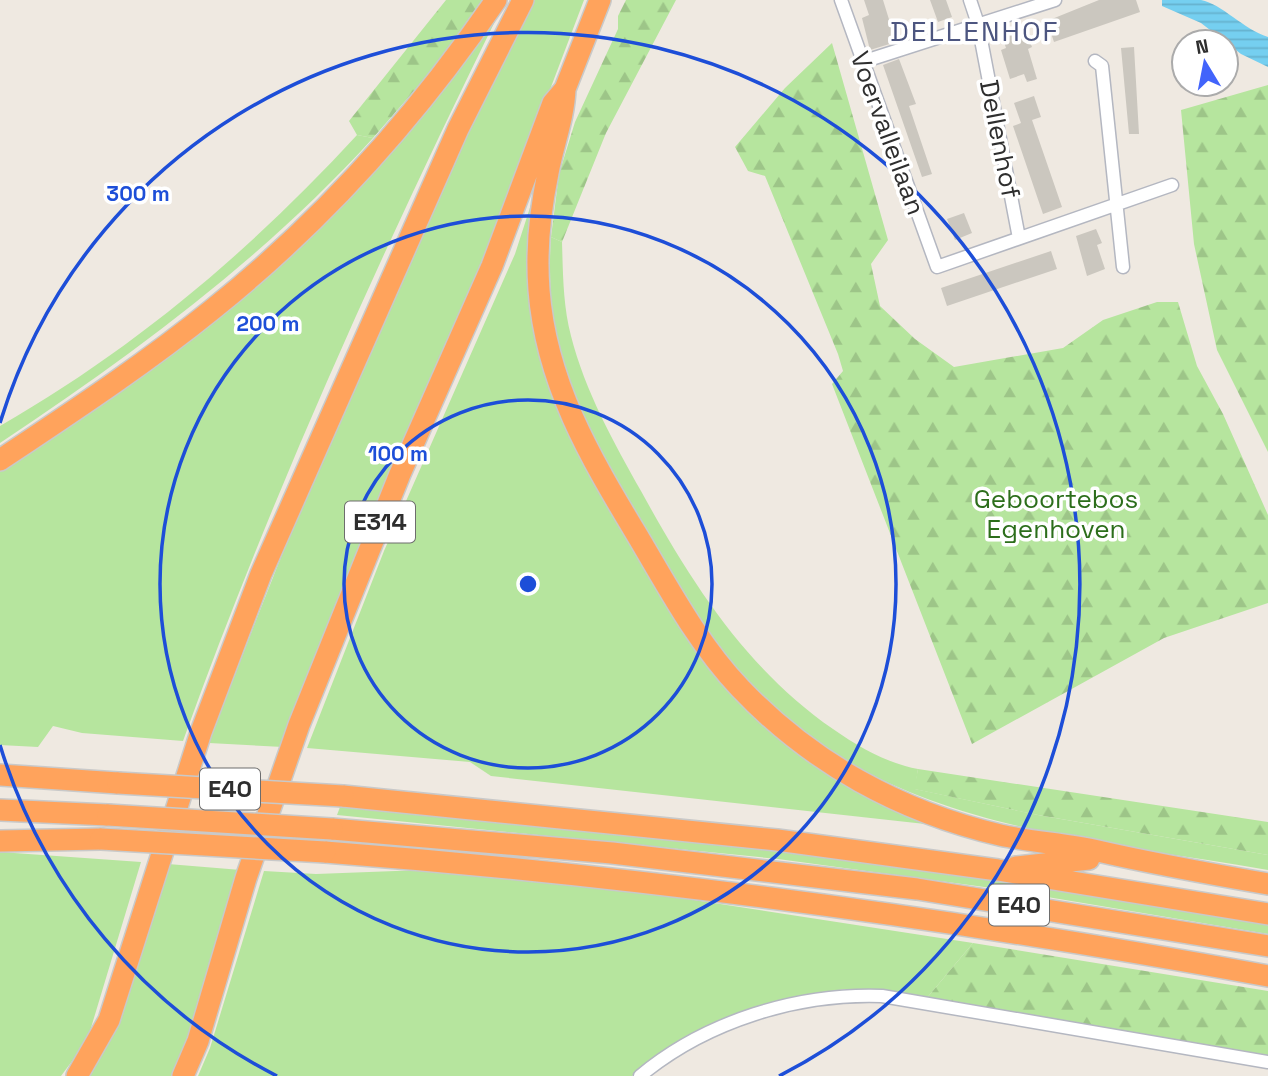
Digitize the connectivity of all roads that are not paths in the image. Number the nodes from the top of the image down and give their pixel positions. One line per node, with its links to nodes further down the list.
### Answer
1 (496, 0): 15 (highway)
2 (523, 0): 26 (highway)
3 (600, 0): 10 (highway, E314)
4 (841, 0): 9 (street, Voervalleilaan)
5 (970, 0): 7 (street, Dellenhof)
6 (1055, 0): 7 (street)
7 (978, 24): 9 (street); 13 (street, Dellenhof)
8 (1095, 61): 12 (street)
9 (862, 62): 13 (street, Voervalleilaan)
10 (565, 89): 19 (highway); 27 (highway, E314)
11 (1172, 185): 12 (street)
12 (1117, 204): 13 (street); 14 (street)
13 (1019, 238)
14 (1123, 267)
15 (0, 460)
16 (0, 775): 20 (highway, E40, bridge)
17 (0, 810): 23 (highway, E40, bridge)
18 (0, 841): 24 (highway, bridge)
19 (1129, 860): 20 (highway); 21 (highway)
20 (998, 870): 22 (highway, E40)
21 (1268, 884)
22 (1268, 914)
23 (1268, 946)
24 (1268, 976)
25 (1268, 1062): 28 (street)
26 (77, 1076)
27 (183, 1076)
28 (640, 1076)

